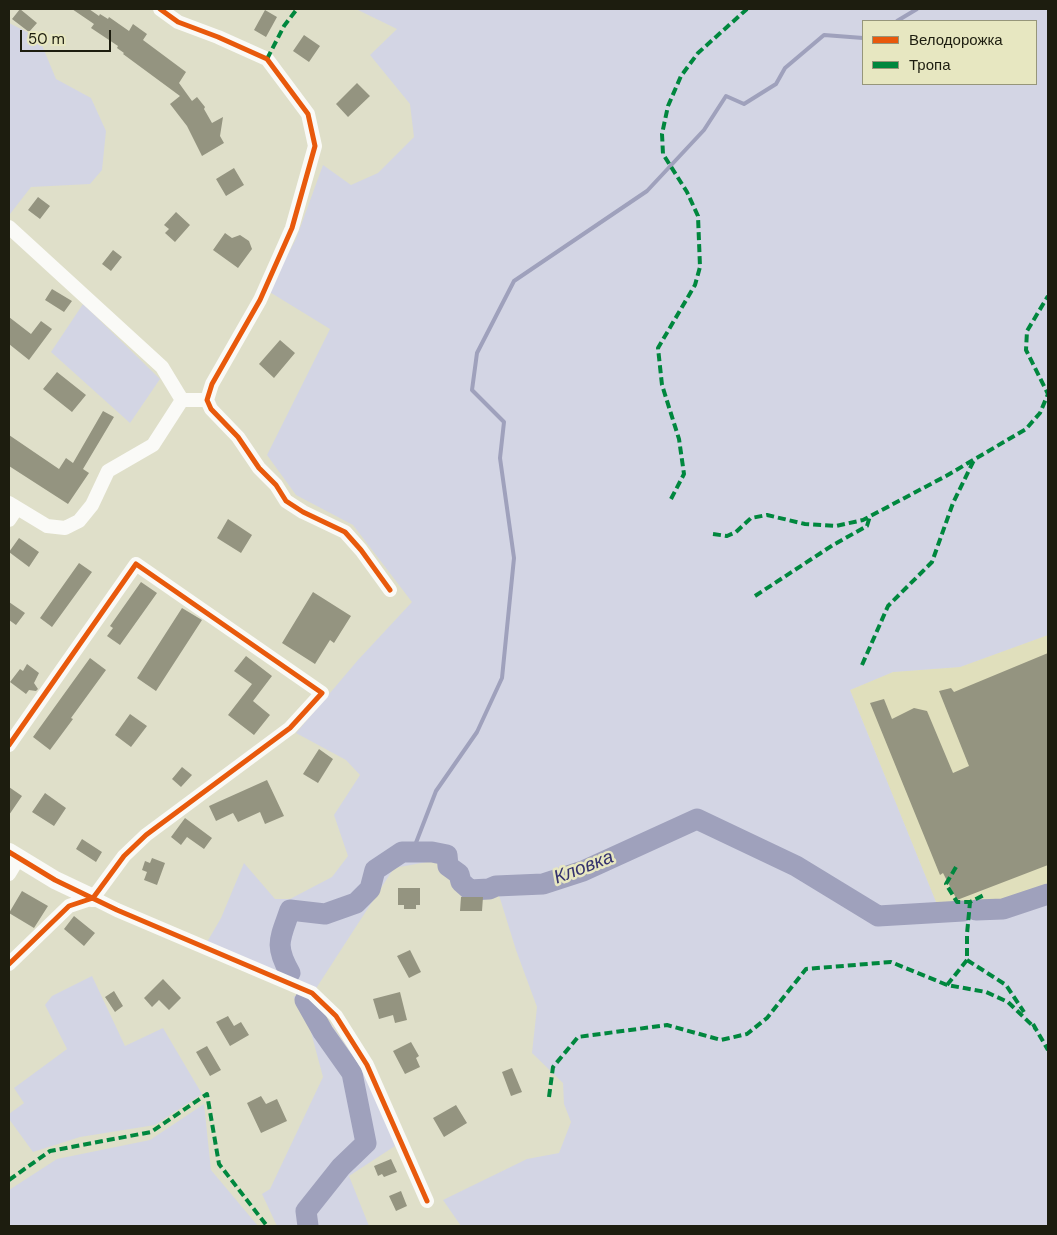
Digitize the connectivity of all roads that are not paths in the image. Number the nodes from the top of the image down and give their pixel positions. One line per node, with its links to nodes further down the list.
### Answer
1 (160, 9): 4 (street)
2 (9, 227): 3 (street)
3 (182, 400): 4 (street); 5 (street)
4 (207, 400): 7 (street)
5 (13, 506): 6 (street)
6 (9, 520)
7 (390, 590)
8 (9, 744): 10 (street)
9 (12, 861): 10 (street)
10 (93, 898): 11 (street); 12 (street)
11 (9, 964)
12 (427, 1201)

